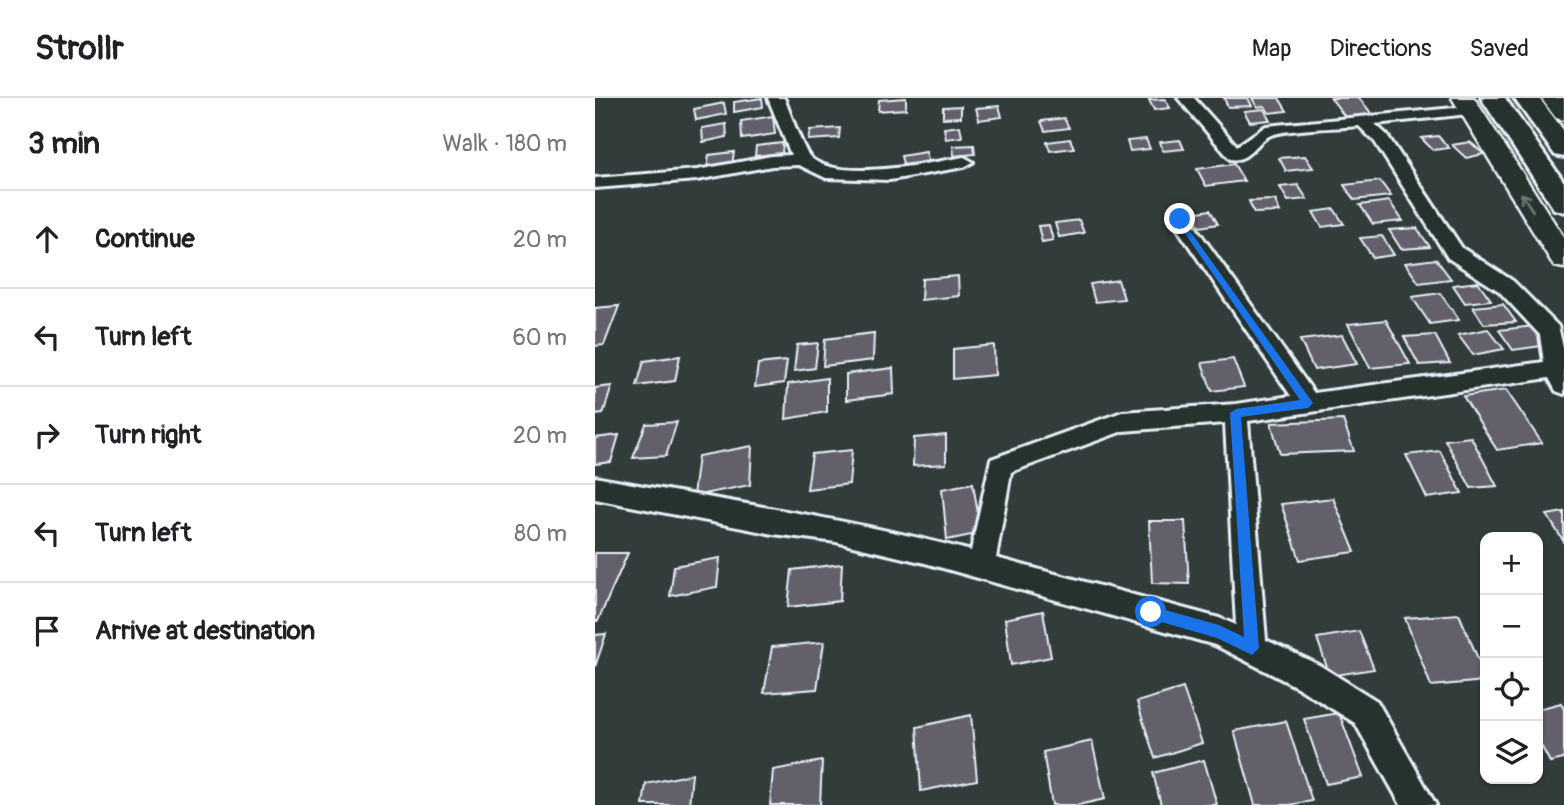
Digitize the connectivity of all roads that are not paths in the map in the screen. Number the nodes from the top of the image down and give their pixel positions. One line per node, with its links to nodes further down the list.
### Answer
1 (776, 98): 9 (street)
2 (1187, 98): 7 (street)
3 (1526, 98): 8 (highway)
4 (1552, 98): 6 (street)
5 (1475, 102): 7 (street); 12 (highway); 14 (street, one-way to 5)
6 (1564, 113)
7 (1363, 121): 15 (street)
8 (1564, 149)
9 (803, 160): 10 (street); 11 (street)
10 (964, 162)
11 (595, 183)
12 (1564, 203)
13 (1180, 219): 16 (street)
14 (1564, 259)
15 (1560, 377): 16 (street)
16 (1308, 403): 17 (street)
17 (1236, 413): 19 (street); 20 (street)
18 (595, 488): 19 (street)
19 (981, 566): 20 (street)
20 (1252, 648): 21 (street)
21 (1419, 805)

